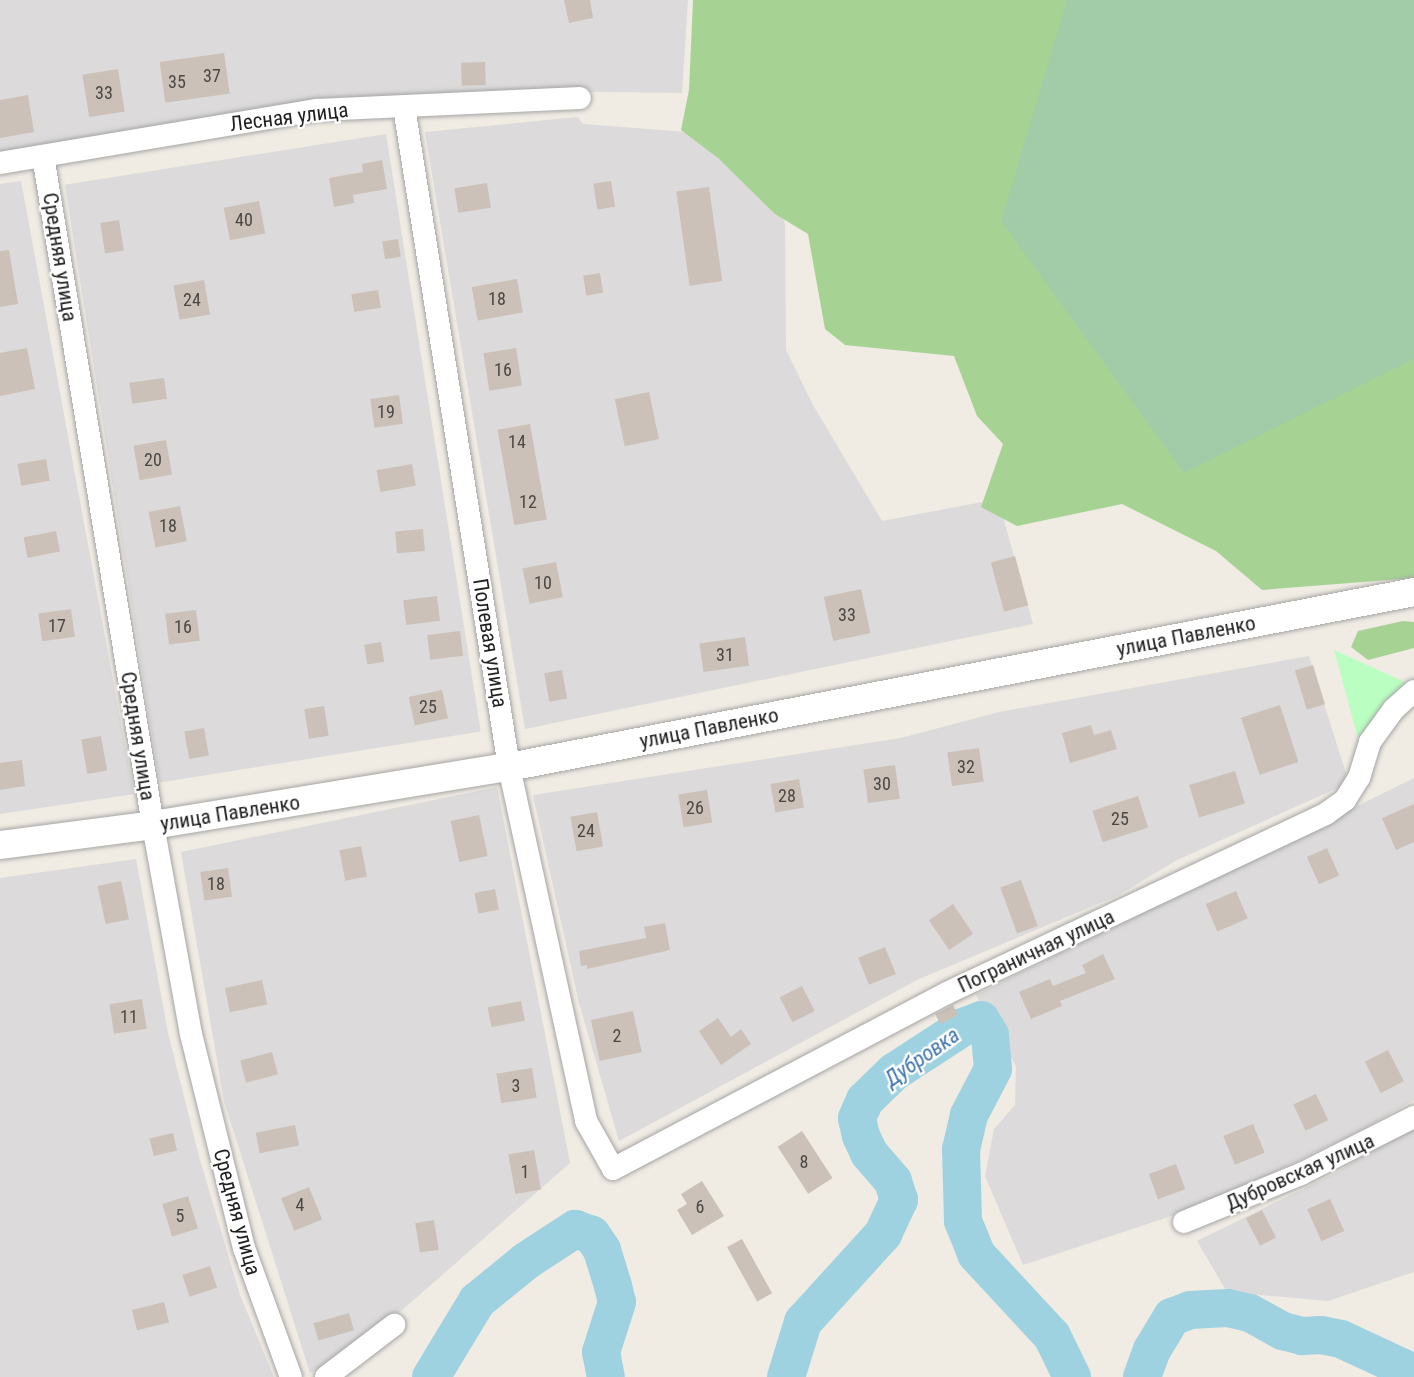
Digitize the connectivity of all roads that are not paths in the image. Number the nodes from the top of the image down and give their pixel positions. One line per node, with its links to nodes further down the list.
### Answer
1 (580, 99): 2 (street, Лесная улица)
2 (404, 107): 3 (street, Лесная улица); 7 (street, Полевая улица)
3 (43, 156): 4 (street, Лесная улица); 8 (street, Средняя улица)
4 (0, 163)
5 (1414, 592): 7 (street, улица Павленко)
6 (1414, 691): 11 (street, Пограничная улица)
7 (509, 767): 8 (street, улица Павленко); 11 (street, Полевая улица)
8 (153, 825): 9 (street, улица Павленко); 14 (street, Средняя улица)
9 (0, 845)
10 (1414, 1118): 12 (street, Дубровская улица)
11 (613, 1169)
12 (1184, 1222)
13 (394, 1325): 15 (street)
14 (291, 1377)
15 (326, 1377)

